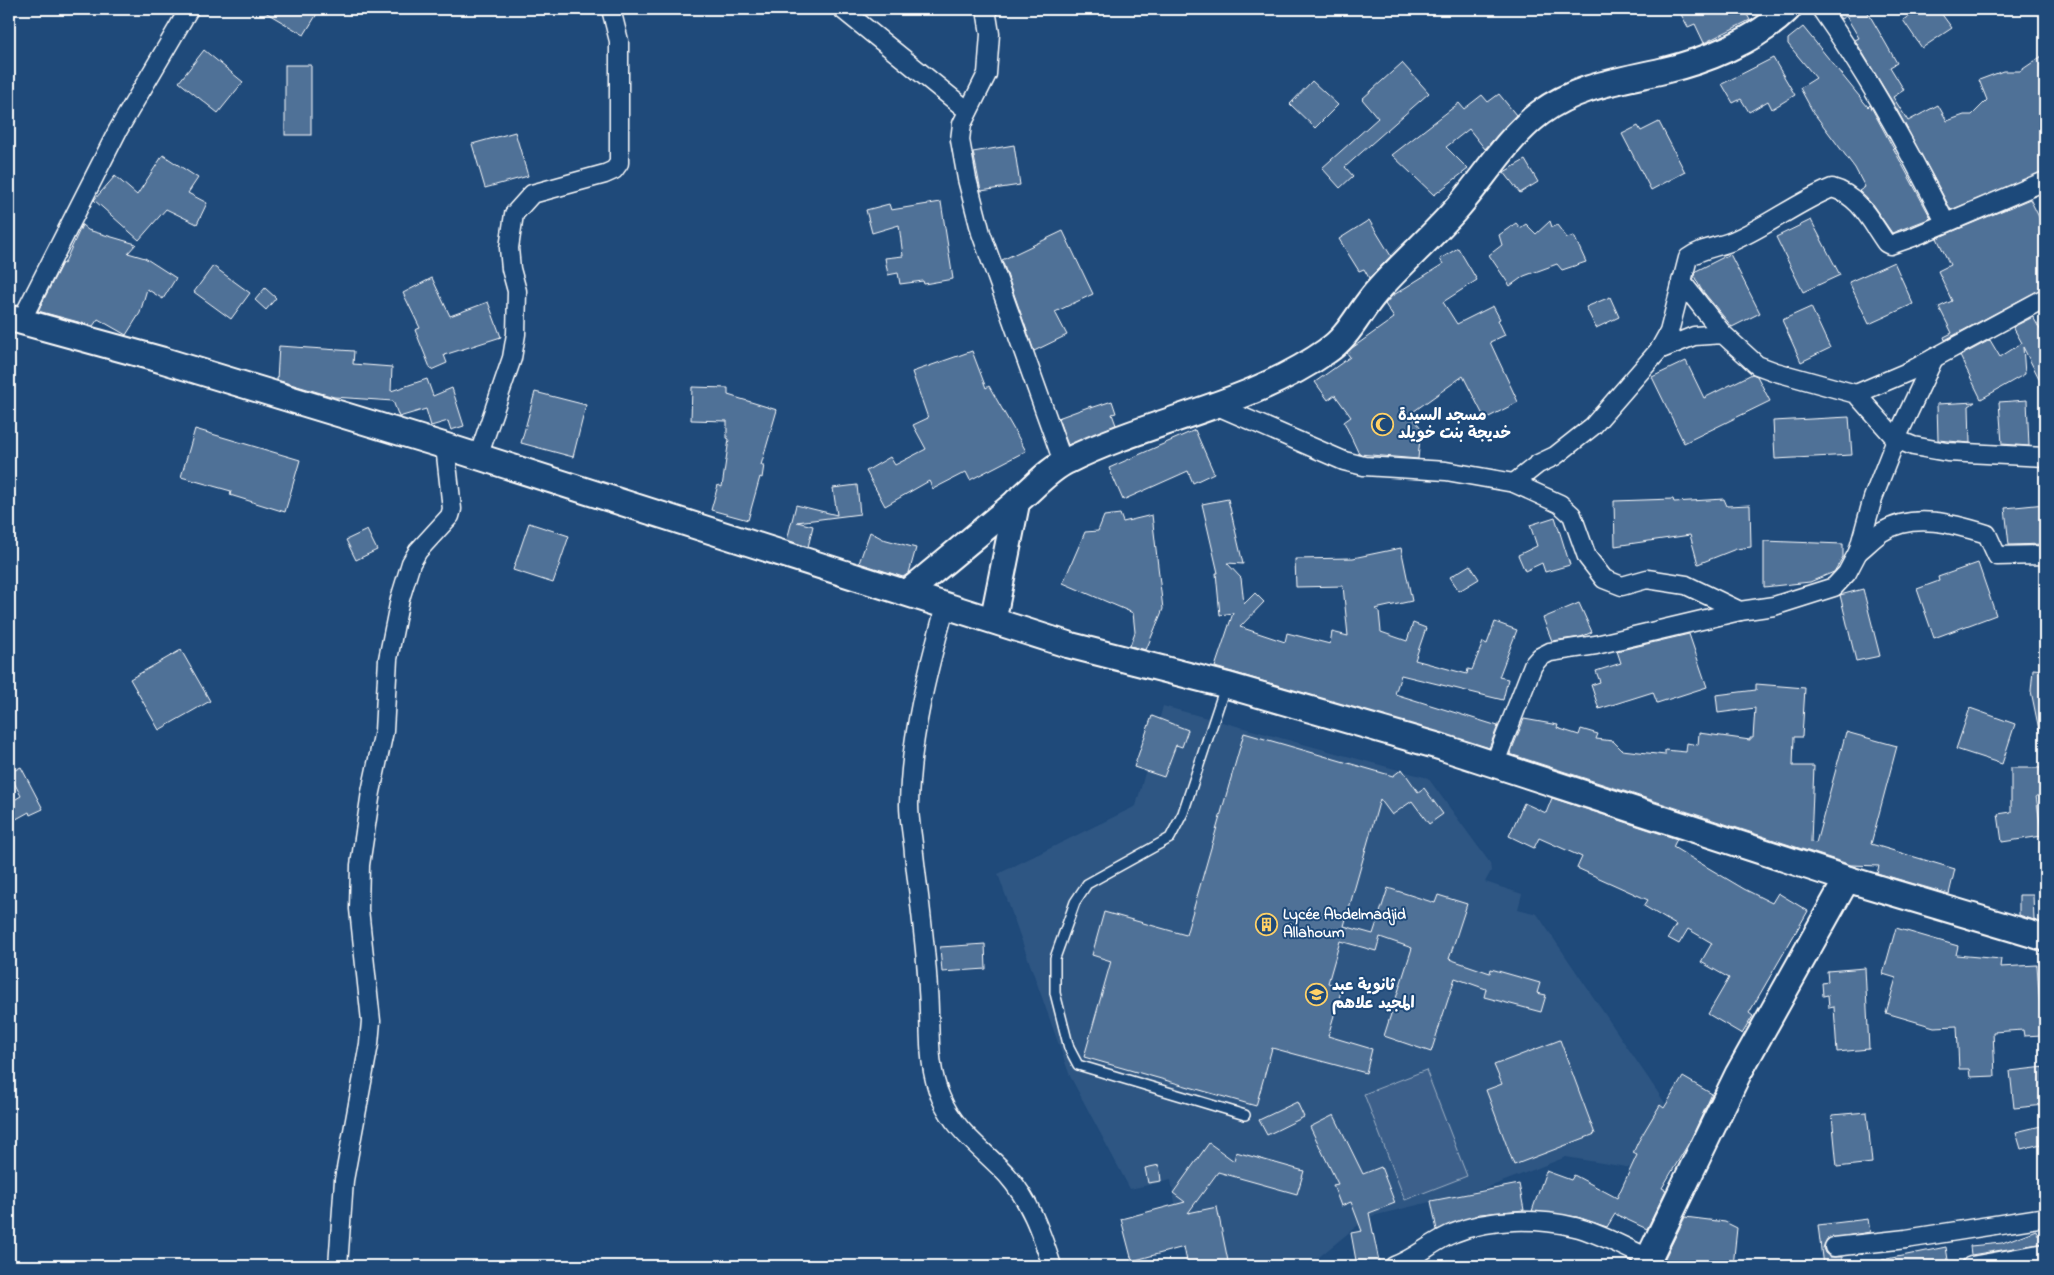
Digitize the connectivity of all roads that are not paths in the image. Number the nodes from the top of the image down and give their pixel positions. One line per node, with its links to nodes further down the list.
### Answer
1 (188, 9): 12 (street)
2 (611, 9): 20 (street)
3 (842, 9): 7 (street)
4 (986, 9): 7 (street)
5 (1788, 9): 17 (main road)
6 (1821, 9): 9 (street)
7 (968, 111): 22 (street)
8 (2045, 181): 9 (street)
9 (1945, 222): 10 (street)
10 (1681, 281): 13 (street); 14 (street)
11 (2045, 298): 15 (street)
12 (15, 320): 19 (main road)
13 (1723, 334): 14 (street); 16 (street)
14 (1659, 350): 23 (street)
15 (1934, 358): 16 (street); 18 (street)
16 (1856, 394): 18 (street)
17 (1215, 405): 22 (main road); 23 (street)
18 (1896, 439): 21 (street); 25 (street)
19 (445, 446): 20 (main road); 40 (street)
20 (478, 457): 27 (main road)
21 (2045, 457)
22 (1063, 462): 24 (main road)
23 (1514, 483): 29 (street)
24 (1017, 501): 27 (main road); 30 (main road)
25 (1858, 552): 26 (street); 29 (street)
26 (2045, 555)
27 (908, 592): 28 (main road)
28 (946, 604): 30 (main road); 41 (street)
29 (1740, 611): 32 (street)
30 (993, 620): 31 (main road)
31 (1226, 685): 32 (main road); 35 (lane)
32 (1494, 764): 33 (main road)
33 (1847, 879): 34 (main road); 39 (main road)
34 (2045, 938)
35 (1245, 1115)
36 (2045, 1217): 37 (street)
37 (1834, 1247)
38 (2045, 1253): 43 (street)
39 (1647, 1262): 42 (street)
40 (338, 1266)
41 (1052, 1266)
42 (1394, 1266)
43 (1971, 1266)

